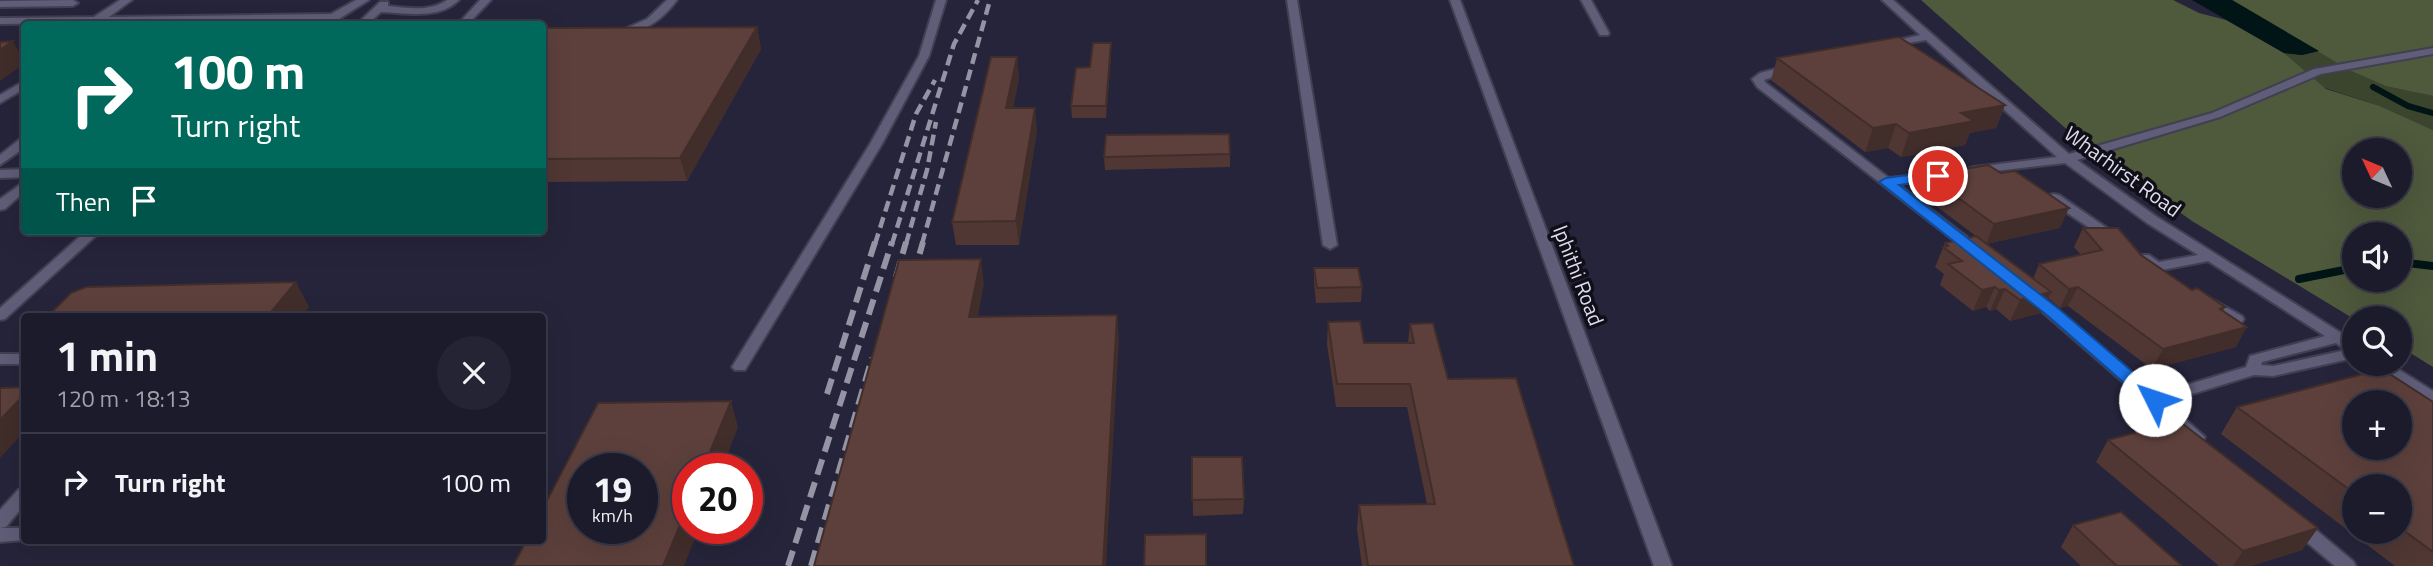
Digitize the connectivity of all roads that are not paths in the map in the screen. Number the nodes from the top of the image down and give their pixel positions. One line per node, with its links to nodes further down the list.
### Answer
1 (127, 0): 15 (lane)
2 (364, 0): 18 (lane)
3 (389, 0): 14 (lane)
4 (454, 0): 14 (lane)
5 (486, 0): 20 (lane)
6 (672, 0): 21 (lane)
7 (941, 0): 53 (lane)
8 (1292, 0): 40 (lane)
9 (1455, 0): 64 (lane, Iphithi Road)
10 (1586, 0): 22 (lane)
11 (1887, 0): 23 (lane, Wharhirst Road)
12 (75, 1): 13 (lane); 17 (lane)
13 (0, 4)
14 (379, 9): 19 (lane)
15 (97, 20): 17 (lane); 18 (lane)
16 (0, 21): 17 (lane)
17 (46, 21)
18 (329, 21)
19 (365, 21)
20 (466, 21)
21 (608, 33)
22 (1604, 33)
23 (1928, 36): 24 (lane); 32 (lane, Wharhirst Road)
24 (1871, 50)
25 (2433, 51): 32 (lane)
26 (0, 57): 27 (lane)
27 (21, 57)
28 (1807, 64): 35 (lane)
29 (21, 86): 30 (lane)
30 (0, 100)
31 (21, 146): 33 (lane)
32 (2067, 159): 35 (lane); 42 (lane, Wharhirst Road)
33 (0, 171): 34 (lane)
34 (21, 173)
35 (1886, 182): 41 (lane)
36 (21, 188): 38 (lane)
37 (2051, 196): 43 (lane)
38 (0, 206)
39 (89, 235): 45 (lane)
40 (1330, 245)
41 (1984, 257)
42 (2209, 257): 43 (lane); 48 (lane, Wharhirst Road)
43 (2157, 267): 47 (lane)
44 (2014, 281): 57 (lane)
45 (7, 305): 46 (lane)
46 (0, 316)
47 (2237, 319)
48 (2338, 338): 49 (lane, Wharhirst Road); 54 (lane)
49 (2342, 341)
50 (2342, 354): 54 (lane)
51 (21, 357): 52 (lane)
52 (0, 359)
53 (740, 367)
54 (2253, 370): 57 (lane)
55 (2398, 376): 56 (lane)
56 (2433, 398)
57 (2155, 400): 58 (lane)
58 (2208, 446)
59 (21, 498): 61 (lane)
60 (2283, 513): 65 (lane)
61 (0, 522)
62 (21, 534): 63 (lane)
63 (0, 535)
64 (1663, 566)
65 (2347, 566)

